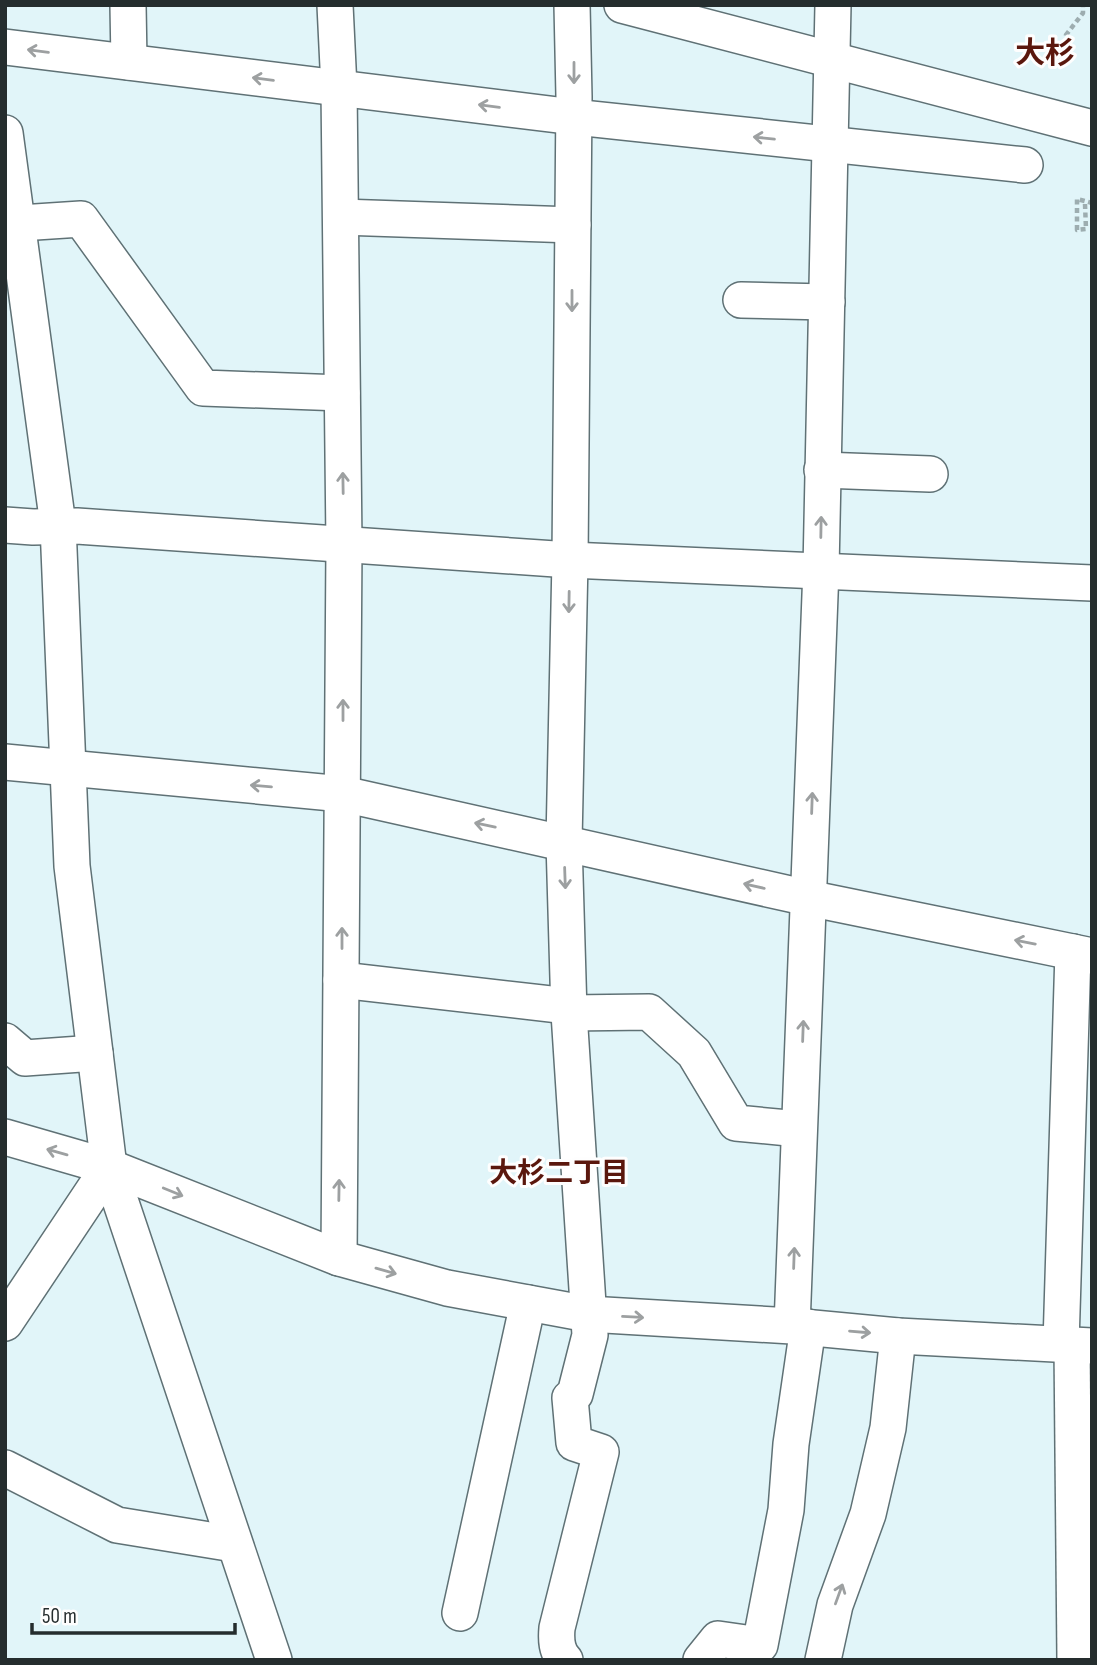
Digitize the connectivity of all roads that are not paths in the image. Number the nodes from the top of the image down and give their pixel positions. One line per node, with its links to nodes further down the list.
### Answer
1 (128, 5): 8 (street)
2 (335, 5): 9 (street)
3 (572, 5): 10 (street, one-way to 10)
4 (622, 5): 7 (street)
5 (833, 5): 7 (street)
6 (5, 47): 8 (street, one-way to 6)
7 (832, 60): 11 (street); 13 (street)
8 (130, 62): 9 (street, one-way to 8)
9 (340, 88): 10 (street, one-way to 9); 15 (street)
10 (573, 117): 13 (street, one-way to 10); 17 (street)
11 (1092, 128)
12 (5, 133): 16 (street)
13 (832, 145): 14 (street); 19 (street)
14 (1024, 165)
15 (341, 217): 17 (street); 20 (street)
16 (11, 224): 20 (street); 24 (street)
17 (573, 225): 26 (street, one-way to 26)
18 (740, 300): 19 (street)
19 (827, 302): 21 (street)
20 (342, 393): 25 (street, one-way to 20)
21 (822, 470): 22 (street); 27 (street, one-way to 21)
22 (930, 474)
23 (5, 525): 24 (street)
24 (58, 525): 25 (street); 30 (street)
25 (344, 545): 26 (street); 31 (street, one-way to 25)
26 (570, 559): 27 (street); 32 (street, one-way to 32)
27 (821, 569): 28 (street); 33 (street, one-way to 27)
28 (1092, 583)
29 (5, 762): 30 (street)
30 (68, 769): 31 (street, one-way to 30); 38 (street)
31 (343, 794): 32 (street, one-way to 31); 35 (street, one-way to 31)
32 (564, 842): 33 (street, one-way to 32); 36 (street, one-way to 36)
33 (808, 898): 34 (street, one-way to 33); 39 (street, one-way to 33)
34 (1082, 954): 48 (street)
35 (341, 980): 36 (street); 42 (street, one-way to 35)
36 (568, 1010): 39 (street); 44 (street)
37 (5, 1041): 38 (street)
38 (95, 1053): 41 (street)
39 (799, 1129): 46 (street, one-way to 39)
40 (7, 1142): 41 (street, one-way to 40)
41 (109, 1167): 42 (street, one-way to 42); 45 (street); 50 (street)
42 (339, 1258): 43 (street, one-way to 43)
43 (528, 1303): 44 (street); 51 (street)
44 (588, 1314): 46 (street, one-way to 46); 54 (street)
45 (5, 1323)
46 (800, 1327): 47 (street, one-way to 47); 52 (street)
47 (898, 1336): 48 (street); 56 (street, one-way to 47)
48 (1075, 1345): 57 (street)
49 (5, 1468): 50 (street)
50 (234, 1544): 53 (street)
51 (460, 1613)
52 (768, 1652): 55 (street)
53 (274, 1660)
54 (565, 1660)
55 (701, 1660)
56 (823, 1660)
57 (1075, 1660)

